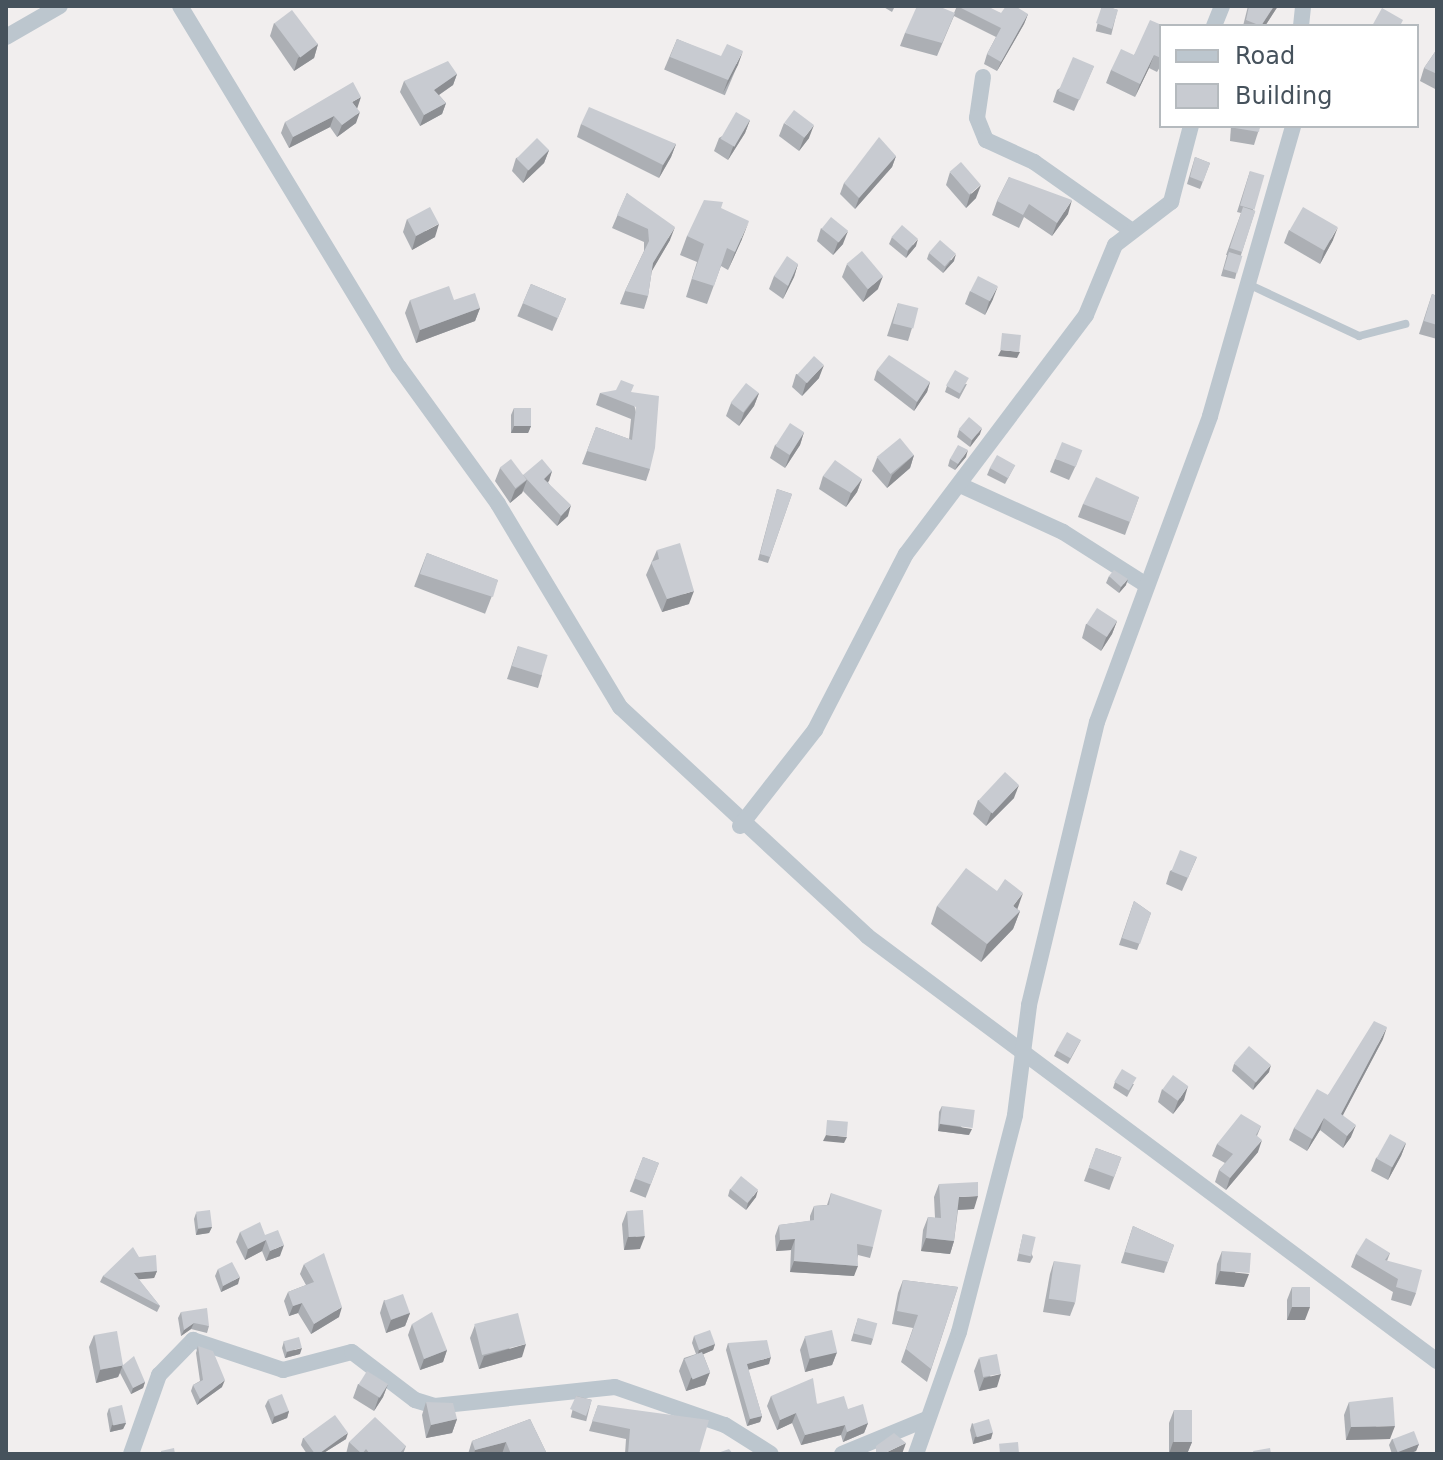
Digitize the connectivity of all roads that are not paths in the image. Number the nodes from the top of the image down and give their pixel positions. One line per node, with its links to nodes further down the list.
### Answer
1 (60, 6): 3 (street)
2 (182, 7): 12 (street)
3 (6, 37)
4 (983, 77): 7 (street)
5 (1190, 128): 7 (street)
6 (1292, 128): 8 (street)
7 (1132, 231): 10 (street)
8 (1247, 283): 9 (lane); 11 (street)
9 (1405, 324)
10 (960, 485): 11 (street); 12 (street)
11 (1143, 583): 13 (street)
12 (740, 826): 13 (street)
13 (1023, 1055): 14 (street); 15 (street)
14 (1437, 1361)
15 (927, 1419): 18 (street); 19 (street)
16 (131, 1454): 17 (street)
17 (771, 1454)
18 (842, 1454)
19 (916, 1454)

